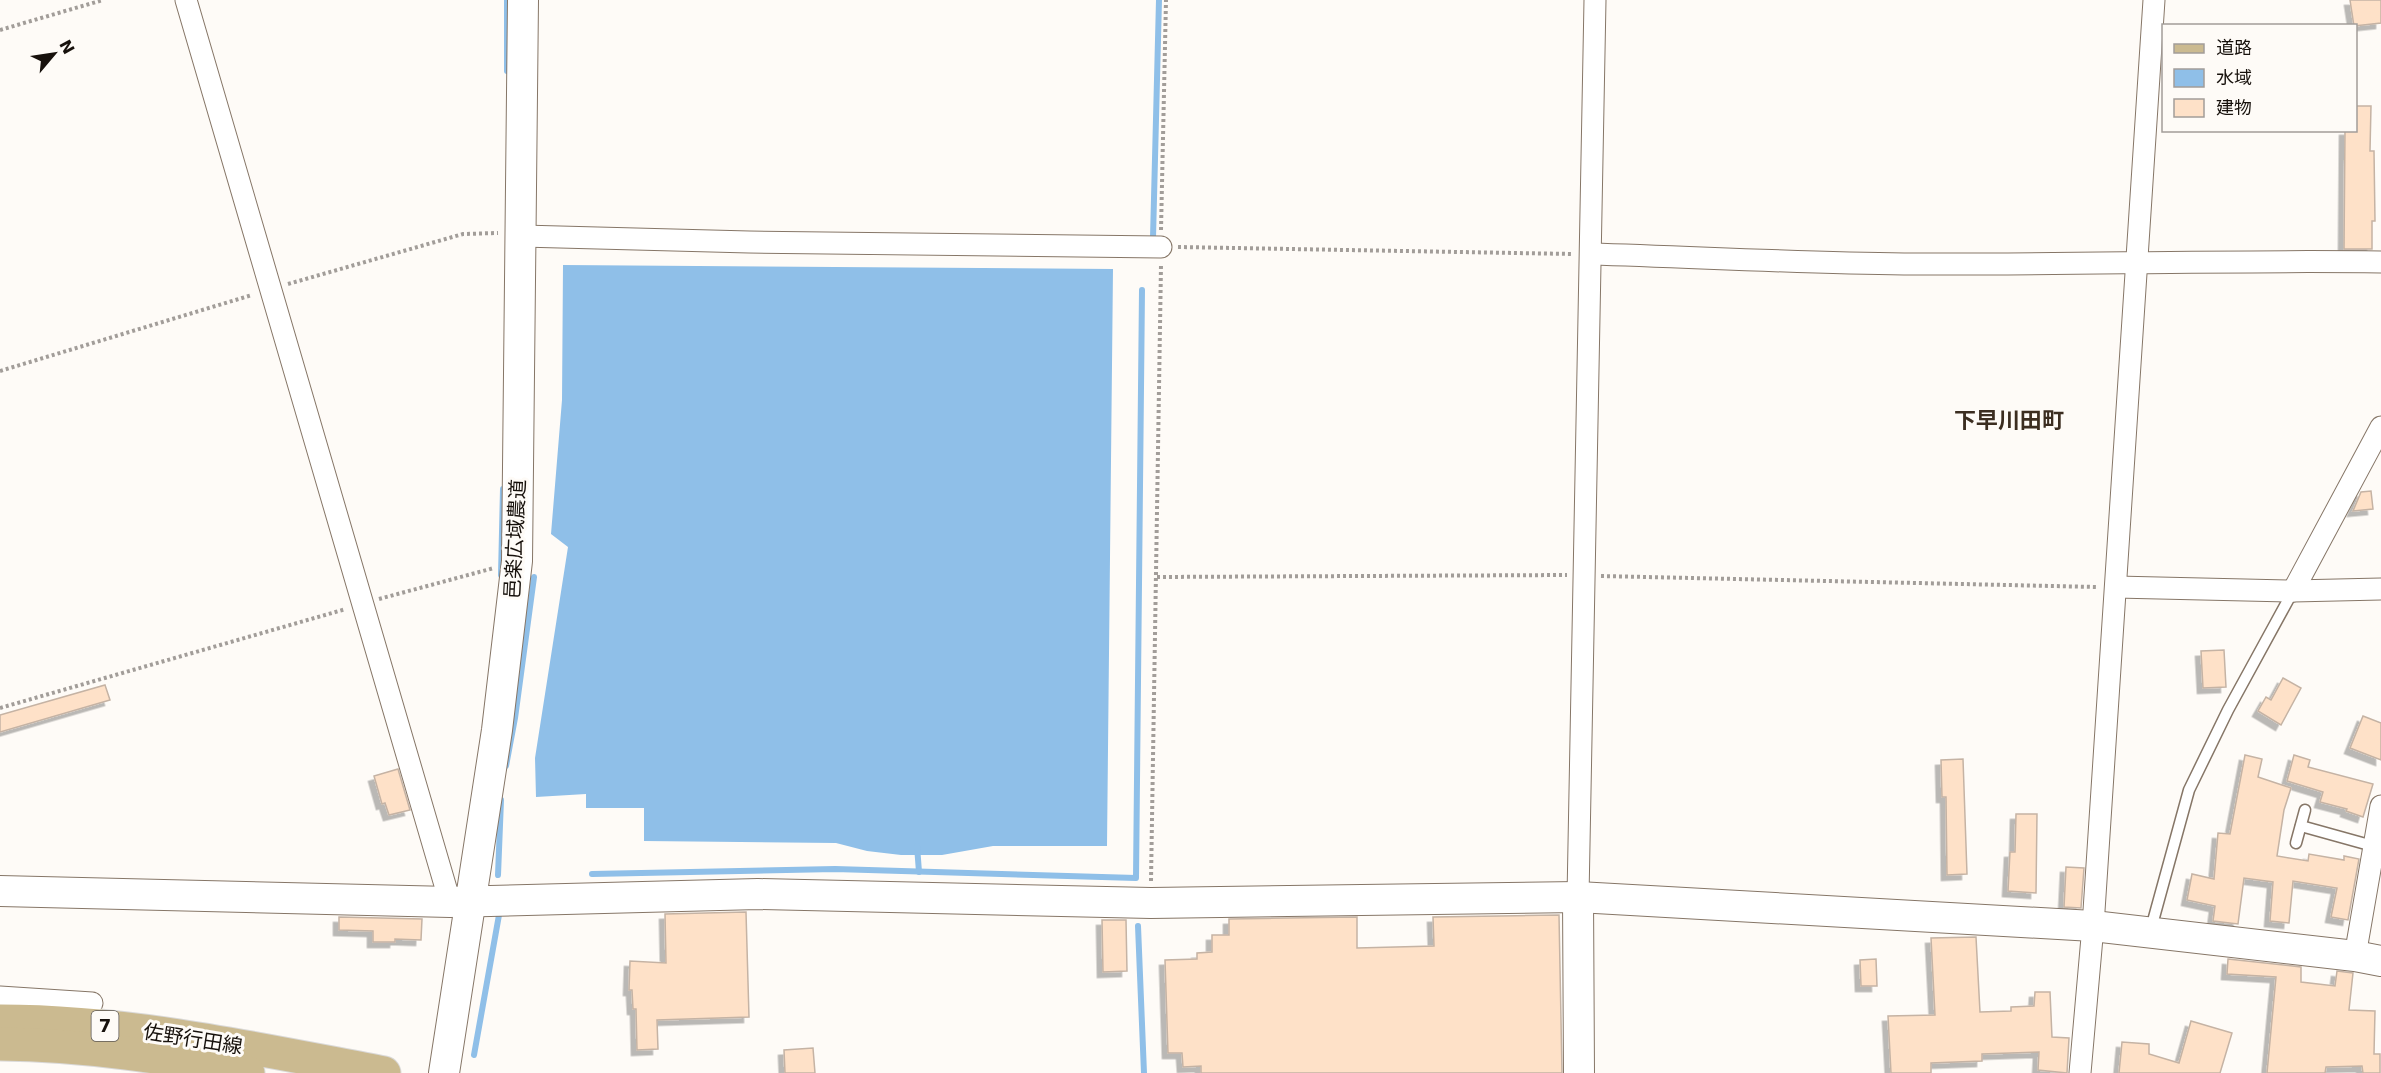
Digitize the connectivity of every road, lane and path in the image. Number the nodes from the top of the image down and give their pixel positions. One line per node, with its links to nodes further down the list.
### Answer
1 (103, 0): 7 (path)
2 (186, 0): 13 (street)
3 (523, 0): 8 (street, 邑楽広域農道)
4 (1166, 0): 9 (path)
5 (1595, 0): 10 (street)
6 (2154, 0): 12 (street)
7 (0, 30)
8 (513, 234): 9 (street); 13 (path); 16 (street, 邑楽広域農道)
9 (1161, 247): 10 (path); 18 (path)
10 (1591, 254): 12 (street); 17 (street)
11 (2381, 262): 12 (street)
12 (2136, 264): 19 (street)
13 (271, 289): 14 (path); 22 (street)
14 (0, 371)
15 (2381, 427): 21 (street)
16 (518, 561): 22 (path); 31 (street, 邑楽広域農道)
17 (1583, 575): 18 (path); 19 (path); 30 (street)
18 (1157, 577): 32 (path)
19 (2116, 587): 21 (street); 33 (street)
20 (2381, 590): 21 (street)
21 (2293, 591): 34 (lane)
22 (362, 604): 23 (path); 31 (street)
23 (0, 708)
24 (2381, 807): 28 (street)
25 (2305, 810): 26 (lane)
26 (2301, 826): 27 (lane); 28 (lane)
27 (2296, 843)
28 (2373, 846): 35 (street)
29 (0, 891): 31 (street)
30 (1578, 897): 32 (street); 33 (street); 44 (street)
31 (460, 901): 32 (street); 43 (street, 邑楽広域農道)
32 (1151, 903)
33 (2093, 926): 34 (street); 45 (street)
34 (2150, 934): 35 (street)
35 (2368, 959)
36 (0, 997): 37 (street)
37 (92, 1003)
38 (0, 1021): 40 (main road, 佐野行田線 / 7)
39 (0, 1044): 40 (main road, 佐野行田線 / 7)
40 (205, 1052): 41 (main road, 佐野行田線 / 7); 42 (main road, 佐野行田線 / 7)
41 (248, 1073)
42 (384, 1073)
43 (444, 1073)
44 (1580, 1073)
45 (2080, 1073)

